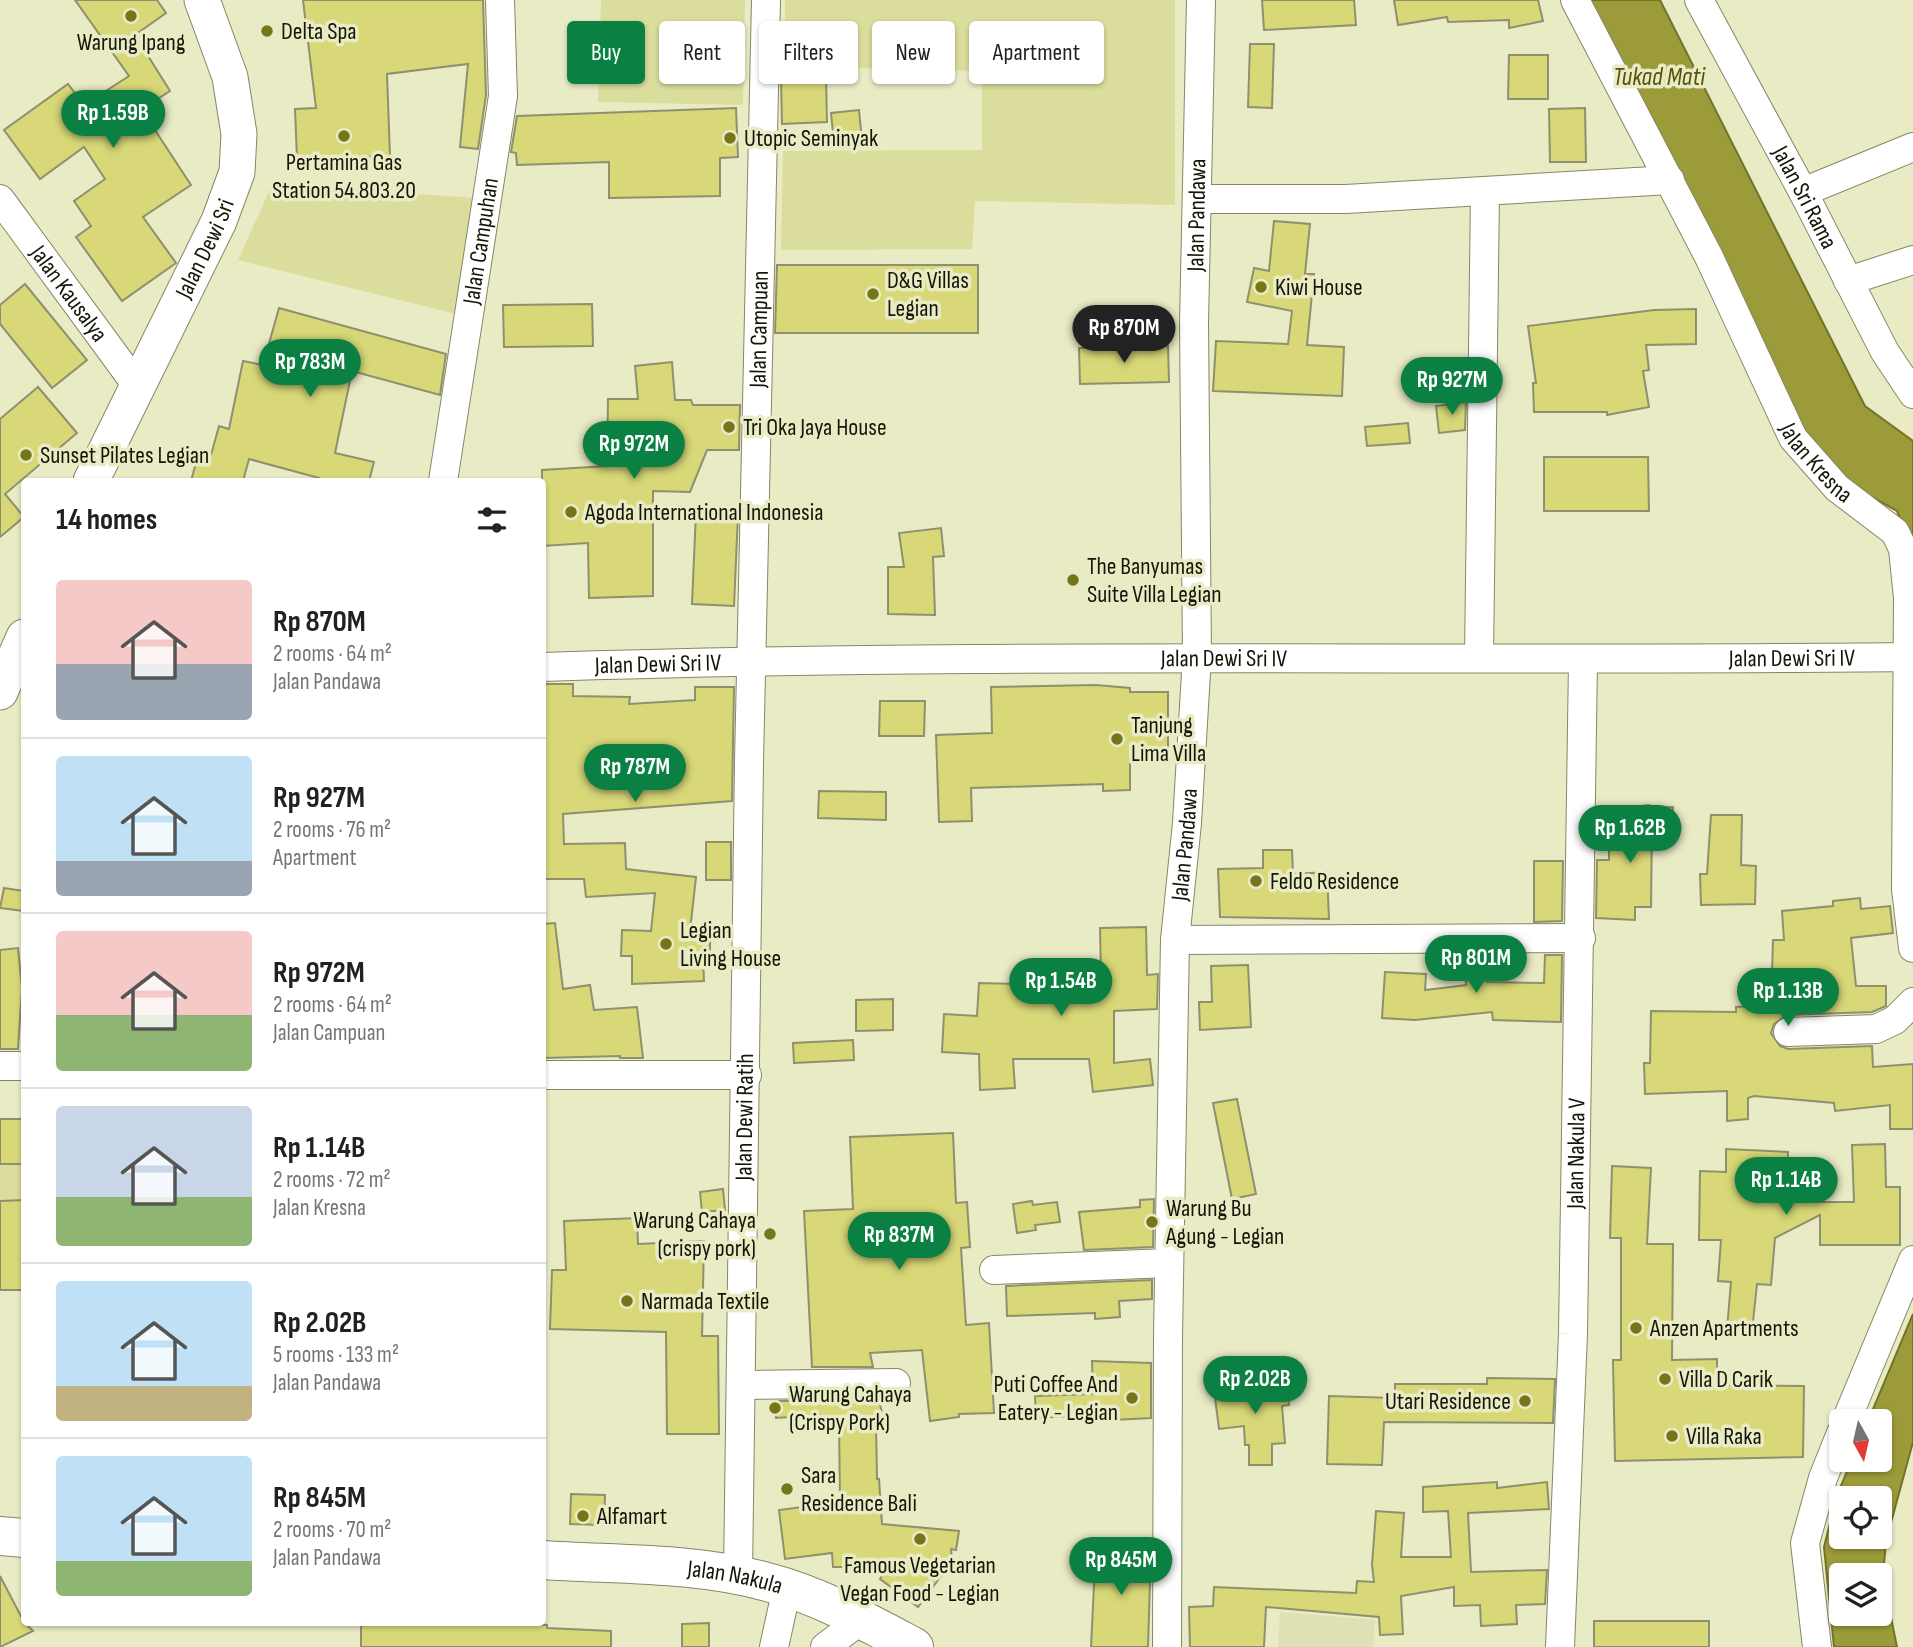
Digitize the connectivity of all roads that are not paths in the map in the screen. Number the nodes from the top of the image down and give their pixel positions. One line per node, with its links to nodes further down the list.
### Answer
1 (202, 0): 15 (street, Jalan Dewi Sri)
2 (499, 0): 18 (street, Jalan Campuhan)
3 (766, 0): 23 (street, Jalan Campuan)
4 (1201, 0): 11 (street, Jalan Pandawa)
5 (1575, 0): 8 (street, Jalan Kresna)
6 (1699, 0): 10 (street, Jalan Sri Rama)
7 (1913, 147): 10 (street)
8 (1670, 180): 9 (street); 21 (street, Jalan Kresna)
9 (1485, 192): 11 (street); 22 (street)
10 (1803, 192): 14 (street, Jalan Sri Rama)
11 (1199, 199): 20 (street, Jalan Pandawa)
12 (0, 200): 15 (street, Jalan Kausalya)
13 (1913, 260): 14 (street)
14 (1848, 281): 16 (street, Jalan Sri Rama)
15 (138, 387): 17 (street, Jalan Dewi Sri)
16 (1913, 394)
17 (92, 478)
18 (443, 478)
19 (17, 645): 26 (street)
20 (1198, 656): 22 (street, Jalan Dewi Sri IV); 23 (street, Jalan Dewi Sri IV); 28 (street, Jalan Pandawa)
21 (1906, 657): 24 (street, Jalan Dewi Sri IV); 29 (street, Jalan Kresna)
22 (1479, 658): 24 (street, Jalan Dewi Sri IV)
23 (753, 660): 25 (street, Jalan Dewi Sri IV); 35 (street, Jalan Dewi Ratih)
24 (1583, 660): 27 (street, Jalan Nakula V)
25 (546, 667)
26 (0, 692)
27 (1581, 938): 28 (street); 53 (street, Jalan Nakula V)
28 (1175, 940): 37 (street, Jalan Pandawa)
29 (1913, 948)
30 (1913, 1002): 31 (street)
31 (1788, 1032)
32 (0, 1066): 33 (street)
33 (21, 1066)
34 (546, 1075): 35 (street)
35 (747, 1075): 40 (street, Jalan Dewi Ratih)
36 (1913, 1260): 41 (street)
37 (1169, 1263): 38 (street); 52 (street, Jalan Pandawa)
38 (995, 1270)
39 (896, 1383): 40 (street)
40 (742, 1385): 46 (street, Jalan Dewi Ratih)
41 (1851, 1409)
42 (1829, 1463): 54 (street)
43 (0, 1536): 44 (main road)
44 (21, 1538)
45 (546, 1560): 46 (main road, Jalan Nakula)
46 (738, 1575): 47 (main road, Jalan Nakula)
47 (787, 1588): 48 (main road, Jalan Nakula); 49 (street)
48 (861, 1620): 50 (street); 51 (main road, Jalan Nakula)
49 (774, 1647)
50 (825, 1647)
51 (914, 1647)
52 (1167, 1647)
53 (1560, 1647)
54 (1818, 1647)

